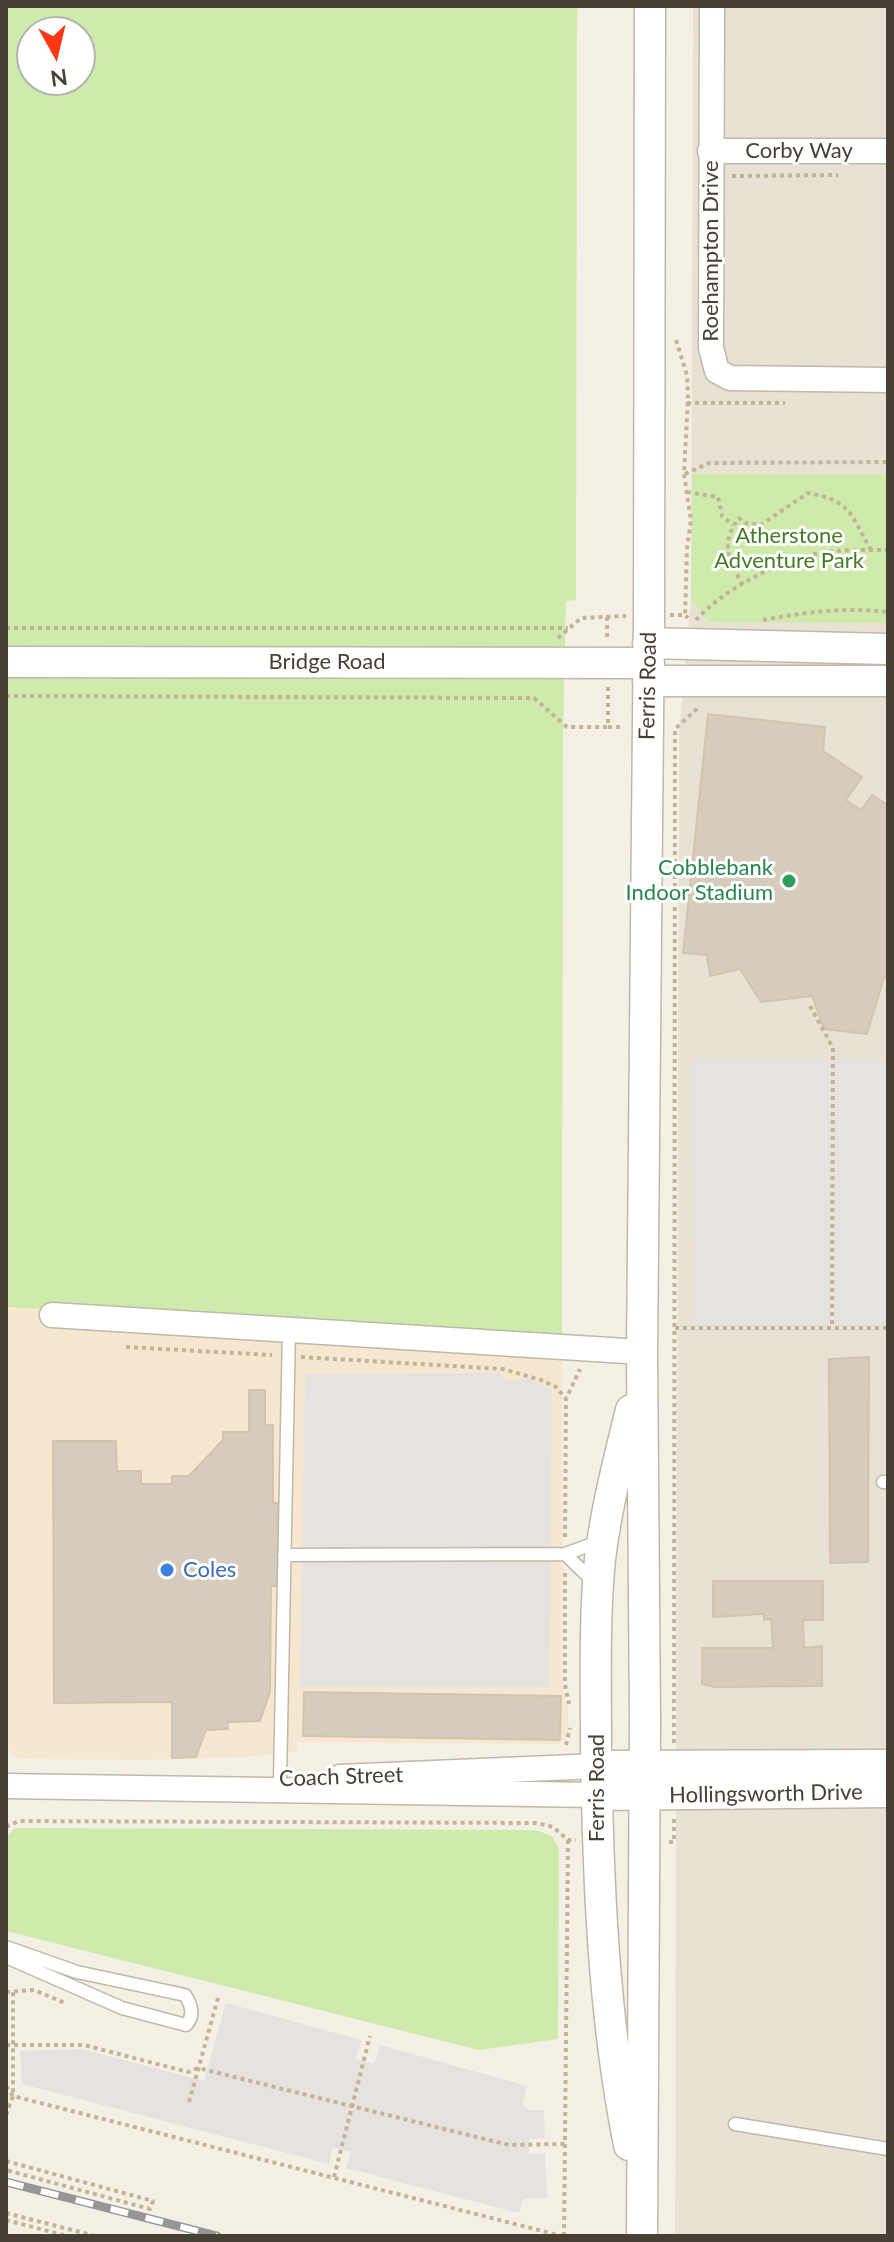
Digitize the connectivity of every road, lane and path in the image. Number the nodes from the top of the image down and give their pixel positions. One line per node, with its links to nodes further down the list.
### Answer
1 (650, 6): 24 (street, Ferris Road)
2 (712, 6): 3 (street, Roehampton Drive)
3 (721, 151): 4 (street, Corby Way); 5 (path); 7 (street, Roehampton Drive)
4 (888, 151)
5 (848, 175)
6 (675, 333): 9 (path)
7 (888, 380)
8 (888, 462): 9 (path)
9 (684, 474): 10 (path)
10 (687, 492): 11 (path); 16 (path)
11 (733, 525): 12 (path); 14 (path)
12 (871, 550): 13 (path); 14 (path)
13 (888, 550)
14 (743, 585): 19 (path)
15 (888, 612): 18 (path)
16 (685, 615)
17 (607, 617): 25 (path)
18 (758, 621)
19 (705, 624)
20 (6, 628): 21 (path)
21 (570, 628)
22 (888, 649): 24 (street, Bridge Road)
23 (6, 662): 25 (street, Bridge Road)
24 (648, 662): 25 (street, Bridge Road); 26 (street, Bridge Road); 30 (street, Ferris Road)
25 (607, 663): 29 (path)
26 (888, 681)
27 (6, 696): 29 (path)
28 (706, 700): 30 (path)
29 (608, 727): 30 (path)
30 (662, 728): 33 (path); 40 (street, Ferris Road)
31 (810, 1006): 34 (path)
32 (52, 1315): 36 (street)
33 (675, 1328): 34 (path); 47 (path)
34 (832, 1328): 35 (path)
35 (888, 1328)
36 (289, 1330): 38 (street); 39 (lane)
37 (126, 1347): 39 (path)
38 (590, 1350): 40 (street); 41 (path)
39 (289, 1356): 41 (path); 44 (lane)
40 (642, 1359): 42 (street, Ferris Road); 50 (street, Ferris Road)
41 (566, 1399): 43 (path)
42 (604, 1539): 43 (lane); 45 (street, Ferris Road)
43 (565, 1554): 44 (lane); 45 (lane); 46 (path)
44 (284, 1555): 51 (lane)
45 (599, 1587): 49 (street, Ferris Road)
46 (570, 1708)
47 (674, 1732)
48 (888, 1765): 50 (street, Hollingsworth Drive)
49 (596, 1781): 50 (street); 51 (street, Coach Street); 78 (street, Ferris Road)
50 (645, 1781): 53 (street, Hollingsworth Drive); 78 (street, Ferris Road)
51 (280, 1785): 52 (street, Coach Street)
52 (6, 1786)
53 (888, 1792)
54 (6, 1827): 71 (path)
55 (6, 1947): 56 (lane)
56 (6, 1957)
57 (13, 1991): 58 (path); 60 (path); 62 (path)
58 (6, 1992)
59 (218, 1998): 64 (path)
60 (78, 2007)
61 (370, 2036): 68 (path)
62 (14, 2044): 63 (path); 64 (path); 66 (path)
63 (6, 2045)
64 (198, 2068): 67 (path); 68 (path)
65 (6, 2086): 66 (path)
66 (13, 2096): 69 (path); 75 (path)
67 (189, 2102)
68 (353, 2106): 71 (path); 75 (path)
69 (6, 2115)
70 (735, 2124): 72 (lane)
71 (565, 2144): 81 (path)
72 (888, 2149)
73 (6, 2161): 74 (path)
74 (8, 2170)
75 (334, 2177): 81 (path)
76 (6, 2213): 80 (path)
77 (6, 2220): 79 (path)
78 (642, 2224)
79 (67, 2236)
80 (95, 2236)
81 (563, 2236)

